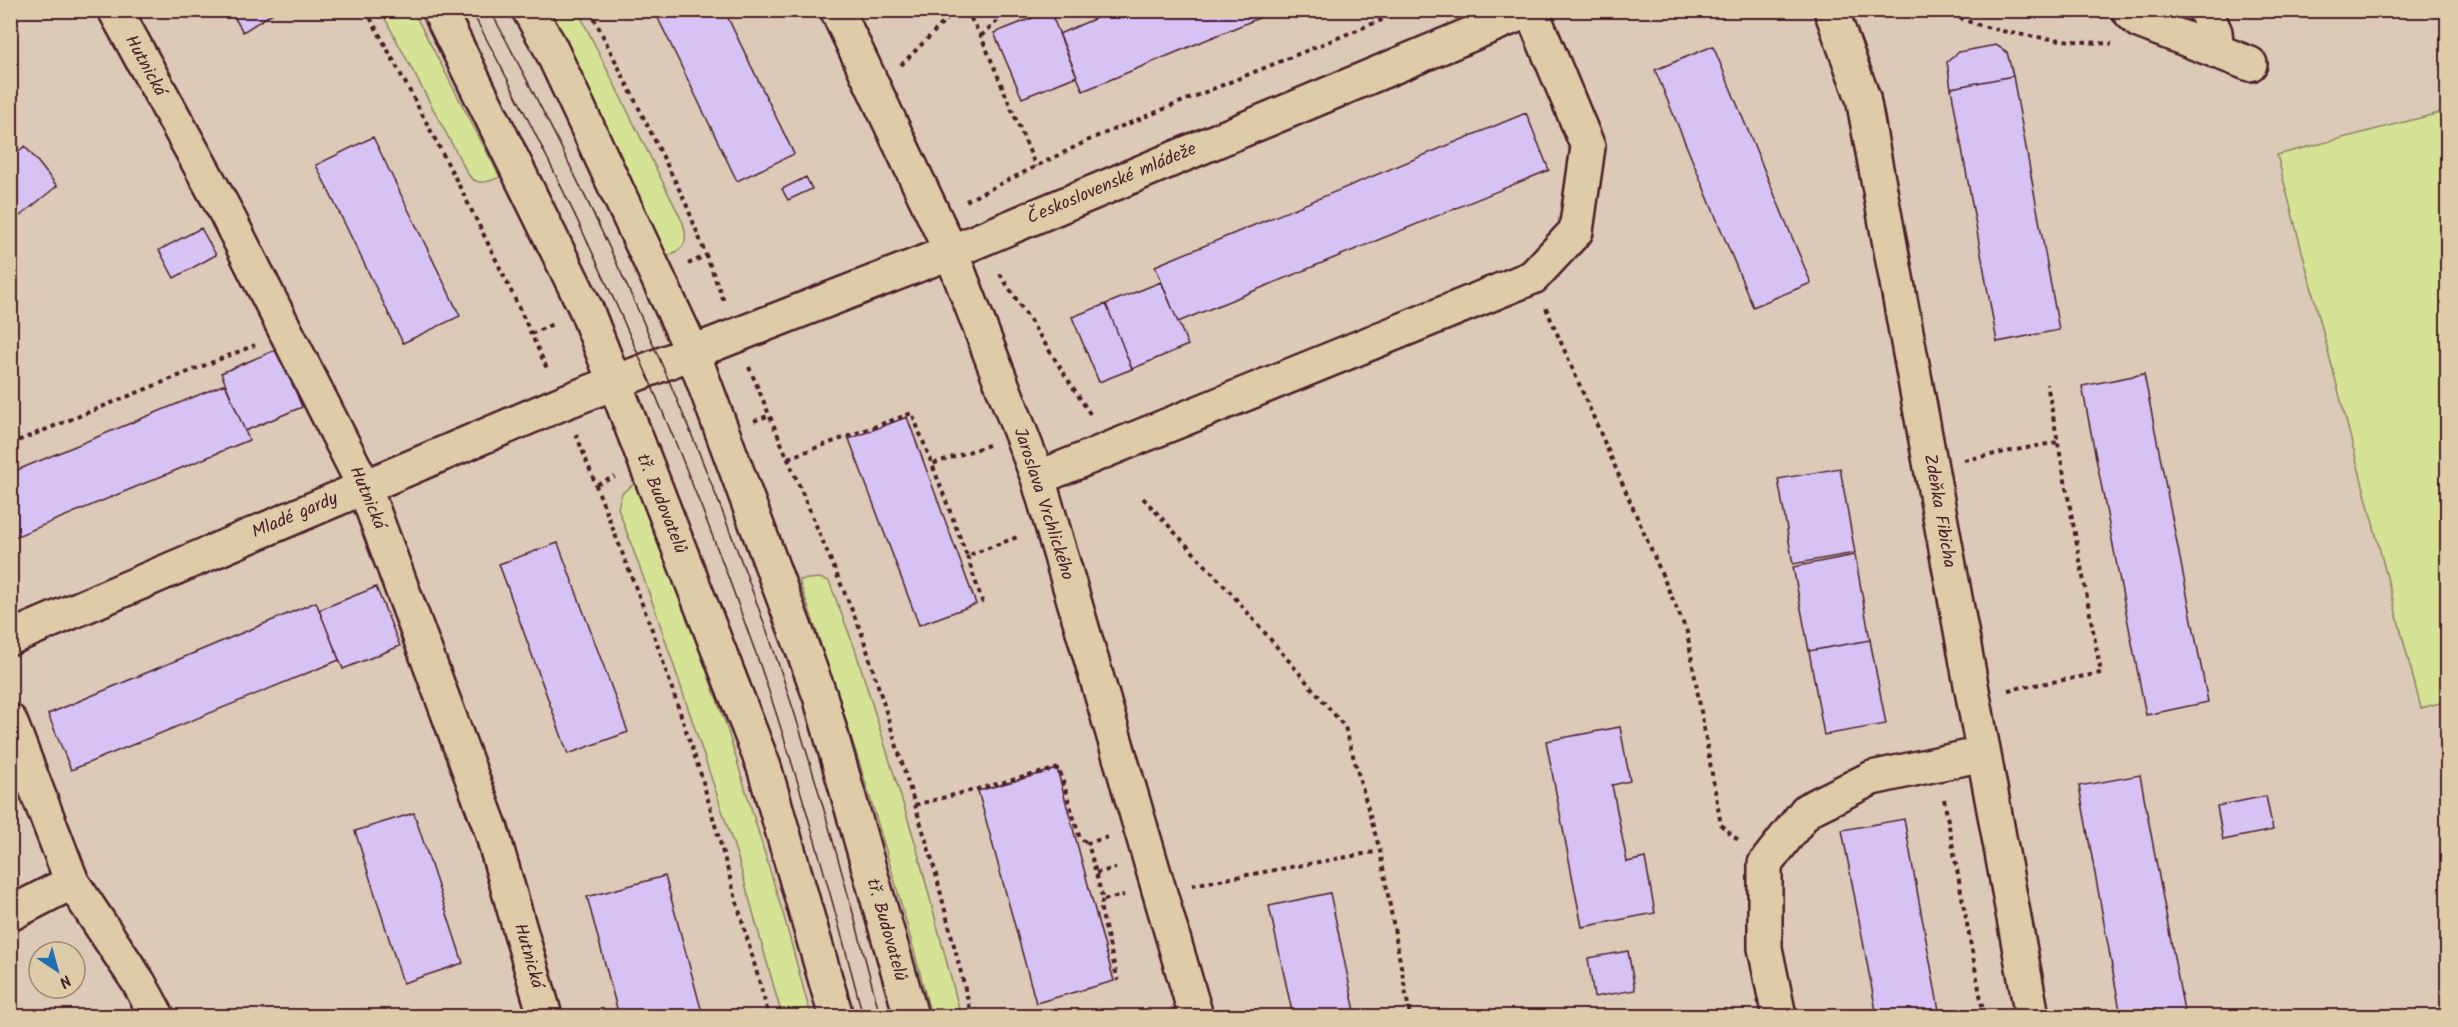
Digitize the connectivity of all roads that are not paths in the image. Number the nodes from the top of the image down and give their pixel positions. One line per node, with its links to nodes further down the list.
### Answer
1 (115, 10): 15 (street, Hutnická)
2 (439, 10): 13 (street, tř. Budovatelů)
3 (529, 10): 12 (street, tř. Budovatelů)
4 (837, 10): 11 (street, Jaroslava Vrchlického)
5 (1530, 10): 11 (street, Československé mládeže); 14 (street)
6 (1831, 10): 18 (street, Zdeňka Fibicha)
7 (2128, 10): 9 (street)
8 (2205, 10): 9 (street)
9 (2217, 52): 10 (street)
10 (2250, 64)
11 (951, 252): 12 (street, Československé mládeže); 14 (street, Jaroslava Vrchlického)
12 (693, 353): 13 (street, Československé mládeže); 24 (street, tř. Budovatelů)
13 (614, 382): 15 (street, Mladé gardy); 23 (street, tř. Budovatelů)
14 (1038, 478): 25 (street, Jaroslava Vrchlického)
15 (364, 486): 16 (street, Mladé gardy); 22 (street, Hutnická)
16 (10, 638)
17 (10, 721): 19 (street)
18 (1983, 754): 26 (street); 27 (street, Zdeňka Fibicha)
19 (72, 882): 20 (street); 21 (street)
20 (10, 914)
21 (157, 1017)
22 (545, 1017)
23 (836, 1017)
24 (911, 1017)
25 (1196, 1017)
26 (1779, 1017)
27 (2032, 1017)

